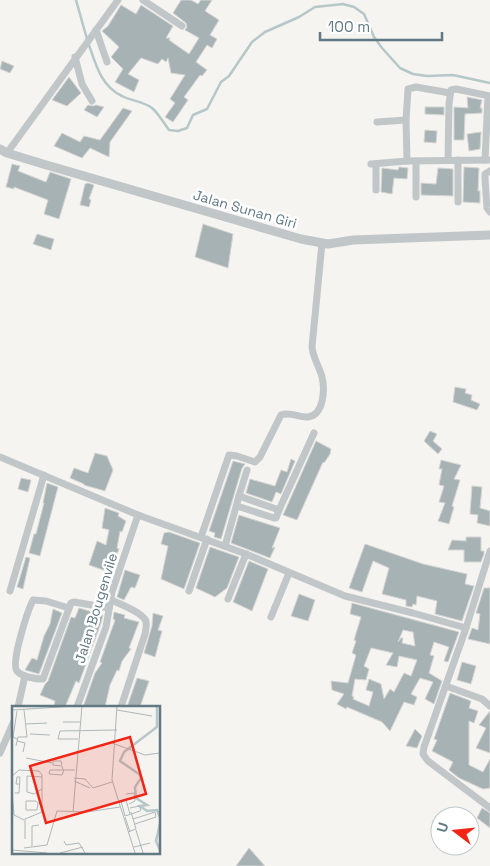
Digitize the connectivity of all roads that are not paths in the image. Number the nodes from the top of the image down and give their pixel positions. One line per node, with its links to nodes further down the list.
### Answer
1 (118, 0): 4 (street)
2 (143, 0): 3 (street)
3 (182, 26)
4 (94, 32): 5 (street); 6 (street)
5 (75, 57): 9 (street); 12 (street)
6 (107, 62)
7 (450, 93): 8 (street); 10 (street); 13 (street)
8 (489, 96): 15 (street)
9 (92, 101)
10 (406, 120): 11 (street); 16 (street)
11 (377, 122)
12 (3, 151): 24 (street, Jalan Sunan Giri)
13 (448, 160): 14 (street); 17 (street)
14 (458, 160): 15 (street); 21 (street)
15 (487, 160)
16 (407, 161): 17 (street); 19 (street)
17 (416, 161): 20 (street)
18 (490, 171): 22 (street)
19 (376, 190)
20 (416, 197)
21 (458, 202)
22 (490, 212)
23 (490, 235): 24 (street, Jalan Sunan Giri)
24 (322, 243): 33 (street)
25 (314, 433): 31 (street)
26 (0, 457): 28 (street)
27 (247, 470): 29 (street)
28 (44, 475): 32 (street); 38 (street)
29 (239, 496): 30 (street); 31 (street)
30 (236, 506): 31 (street); 34 (street)
31 (279, 510)
32 (138, 515): 33 (street); 41 (street, Jalan Bougenvile)
33 (204, 538): 34 (street); 39 (street)
34 (225, 546): 36 (street)
35 (490, 551): 45 (street)
36 (246, 554): 37 (street); 40 (street)
37 (289, 573): 44 (street); 45 (street)
38 (10, 591)
39 (189, 591)
40 (228, 599)
41 (111, 600): 43 (street, Jalan Bougenvile); 50 (street)
42 (69, 608): 43 (street); 46 (street); 46 (street)
43 (109, 608): 49 (street, Jalan Bougenvile)
44 (272, 617)
45 (466, 628): 47 (street)
46 (25, 676): 48 (street)
47 (446, 686): 51 (street); 54 (street)
48 (18, 706)
49 (77, 706)
50 (121, 706)
51 (490, 706)
52 (12, 726): 53 (street)
53 (0, 754)
54 (490, 808)

